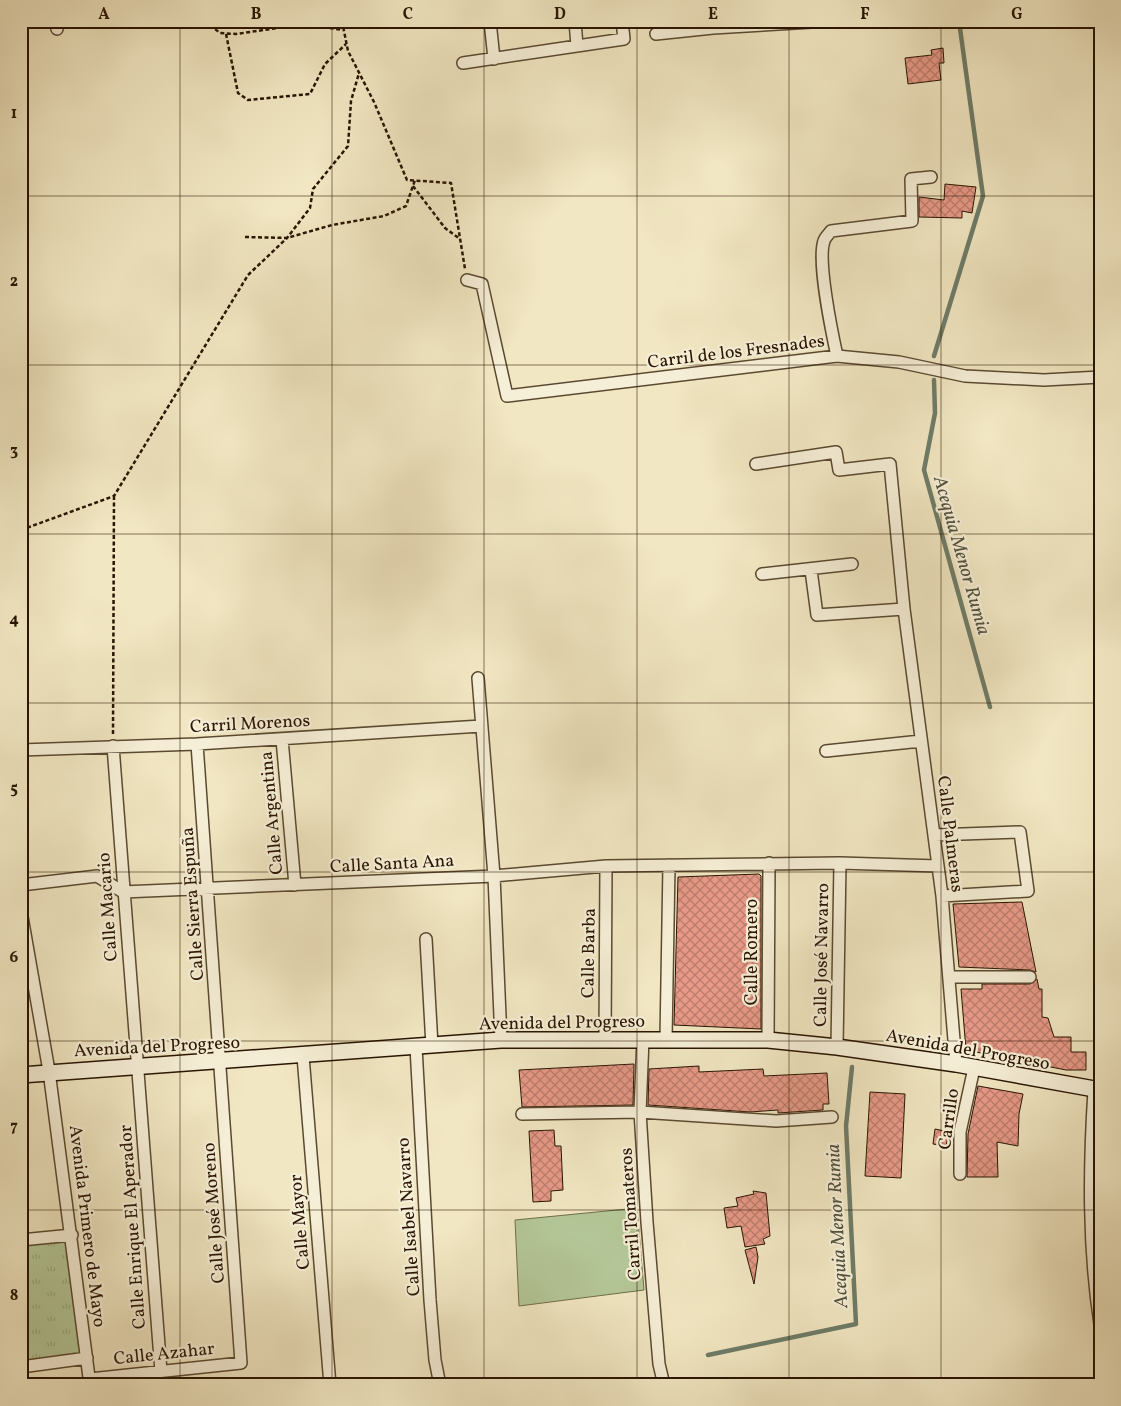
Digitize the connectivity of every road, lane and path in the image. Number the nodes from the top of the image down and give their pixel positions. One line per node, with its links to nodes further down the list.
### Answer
1 (205, 21): 9 (path)
2 (342, 21): 8 (path)
3 (490, 21): 13 (street)
4 (575, 21): 12 (street)
5 (622, 21): 12 (street)
6 (829, 21): 7 (street)
7 (712, 25): 10 (street)
8 (343, 30): 9 (path); 11 (path)
9 (226, 34): 11 (path)
10 (656, 34)
11 (346, 44): 15 (path)
12 (577, 46): 13 (street)
13 (494, 59): 14 (street)
14 (463, 63)
15 (359, 73): 17 (path); 20 (path)
16 (931, 177): 23 (street)
17 (415, 180): 18 (path); 21 (path)
18 (413, 186): 20 (path); 21 (path)
19 (245, 237): 20 (path)
20 (287, 238): 26 (path)
21 (460, 239): 22 (path)
22 (467, 280): 23 (street, Carril de los Fresnades)
23 (837, 356): 24 (street, Carril de los Fresnades)
24 (1100, 377)
25 (756, 464): 31 (street, Calle Palmeras)
26 (114, 496): 27 (path); 37 (path)
27 (21, 530)
28 (852, 564): 29 (street)
29 (811, 570): 30 (street); 31 (street)
30 (762, 574)
31 (904, 609): 35 (street, Calle Palmeras)
32 (478, 678): 33 (street)
33 (482, 726): 34 (street, Carril Morenos); 46 (street)
34 (282, 739): 36 (street, Carril Morenos); 48 (street, Calle Argentina)
35 (922, 741): 39 (street); 40 (street, Calle Palmeras)
36 (197, 744): 37 (street, Carril Morenos); 49 (street, Calle Sierra Espuña)
37 (113, 746): 38 (street, Carril Morenos); 50 (street, Calle Macario)
38 (21, 750)
39 (826, 751)
40 (935, 835): 45 (street, Calle Palmeras); 51 (street)
41 (769, 863): 42 (street, Calle Santa Ana); 43 (street, Calle Santa Ana); 61 (street, Calle Romero)
42 (840, 863): 45 (street, Calle Santa Ana); 64 (street, Calle José Navarro)
43 (669, 865): 44 (street, Calle Santa Ana); 58 (street)
44 (606, 866): 46 (street, Calle Santa Ana); 60 (street, Calle Barba)
45 (938, 866): 51 (street, Calle Palmeras)
46 (494, 876): 48 (street, Calle Santa Ana); 59 (street)
47 (21, 885): 50 (street)
48 (295, 885): 49 (street, Calle Santa Ana)
49 (204, 889): 50 (street, Calle Santa Ana); 66 (street, Calle Sierra Espuña)
50 (123, 892): 68 (street, Calle Macario)
51 (942, 896): 55 (street, Calle Palmeras)
52 (21, 911): 54 (street, Avenida Primero de Mayo)
53 (426, 939): 62 (street)
54 (25, 957): 70 (street, Avenida Primero de Mayo)
55 (949, 977): 56 (street); 67 (street, Calle Palmeras)
56 (1030, 977)
57 (643, 1039): 58 (main road, Avenida del Progreso); 60 (main road, Avenida del Progreso); 73 (street, Carril Tomateros)
58 (666, 1039): 61 (main road, Avenida del Progreso)
59 (501, 1040): 60 (main road, Avenida del Progreso); 62 (main road, Avenida del Progreso)
60 (604, 1040)
61 (768, 1040): 64 (main road, Avenida del Progreso)
62 (432, 1046): 63 (main road, Avenida del Progreso)
63 (416, 1047): 65 (main road, Avenida del Progreso); 88 (street, Calle Isabel Navarro)
64 (837, 1047): 67 (main road, Avenida del Progreso)
65 (303, 1056): 66 (main road, Avenida del Progreso); 87 (street, Calle Mayor)
66 (220, 1061): 68 (main road, Avenida del Progreso); 82 (street, Calle José Moreno)
67 (956, 1064): 69 (main road, Avenida del Progreso)
68 (138, 1066): 70 (main road, Avenida del Progreso); 84 (street, Calle Enrique El Aperador)
69 (974, 1068): 72 (main road, Avenida del Progreso); 76 (street, Carrillo)
70 (50, 1071): 71 (main road, Avenida del Progreso); 77 (street, Avenida Primero de Mayo)
71 (21, 1075)
72 (1097, 1090): 79 (street)
73 (640, 1112): 74 (street); 75 (street); 89 (street, Carril Tomateros)
74 (522, 1114)
75 (832, 1117)
76 (960, 1174)
77 (72, 1235): 78 (street); 81 (street, Avenida Primero de Mayo)
78 (21, 1240)
79 (1096, 1282): 80 (street)
80 (1100, 1324)
81 (87, 1358): 83 (street); 85 (street, Avenida Primero de Mayo)
82 (241, 1362): 84 (street, Calle Azahar)
83 (21, 1367)
84 (161, 1372): 85 (street, Calle Azahar); 86 (street, Calle Enrique El Aperador)
85 (90, 1382)
86 (162, 1385)
87 (330, 1385)
88 (440, 1385)
89 (664, 1385)

